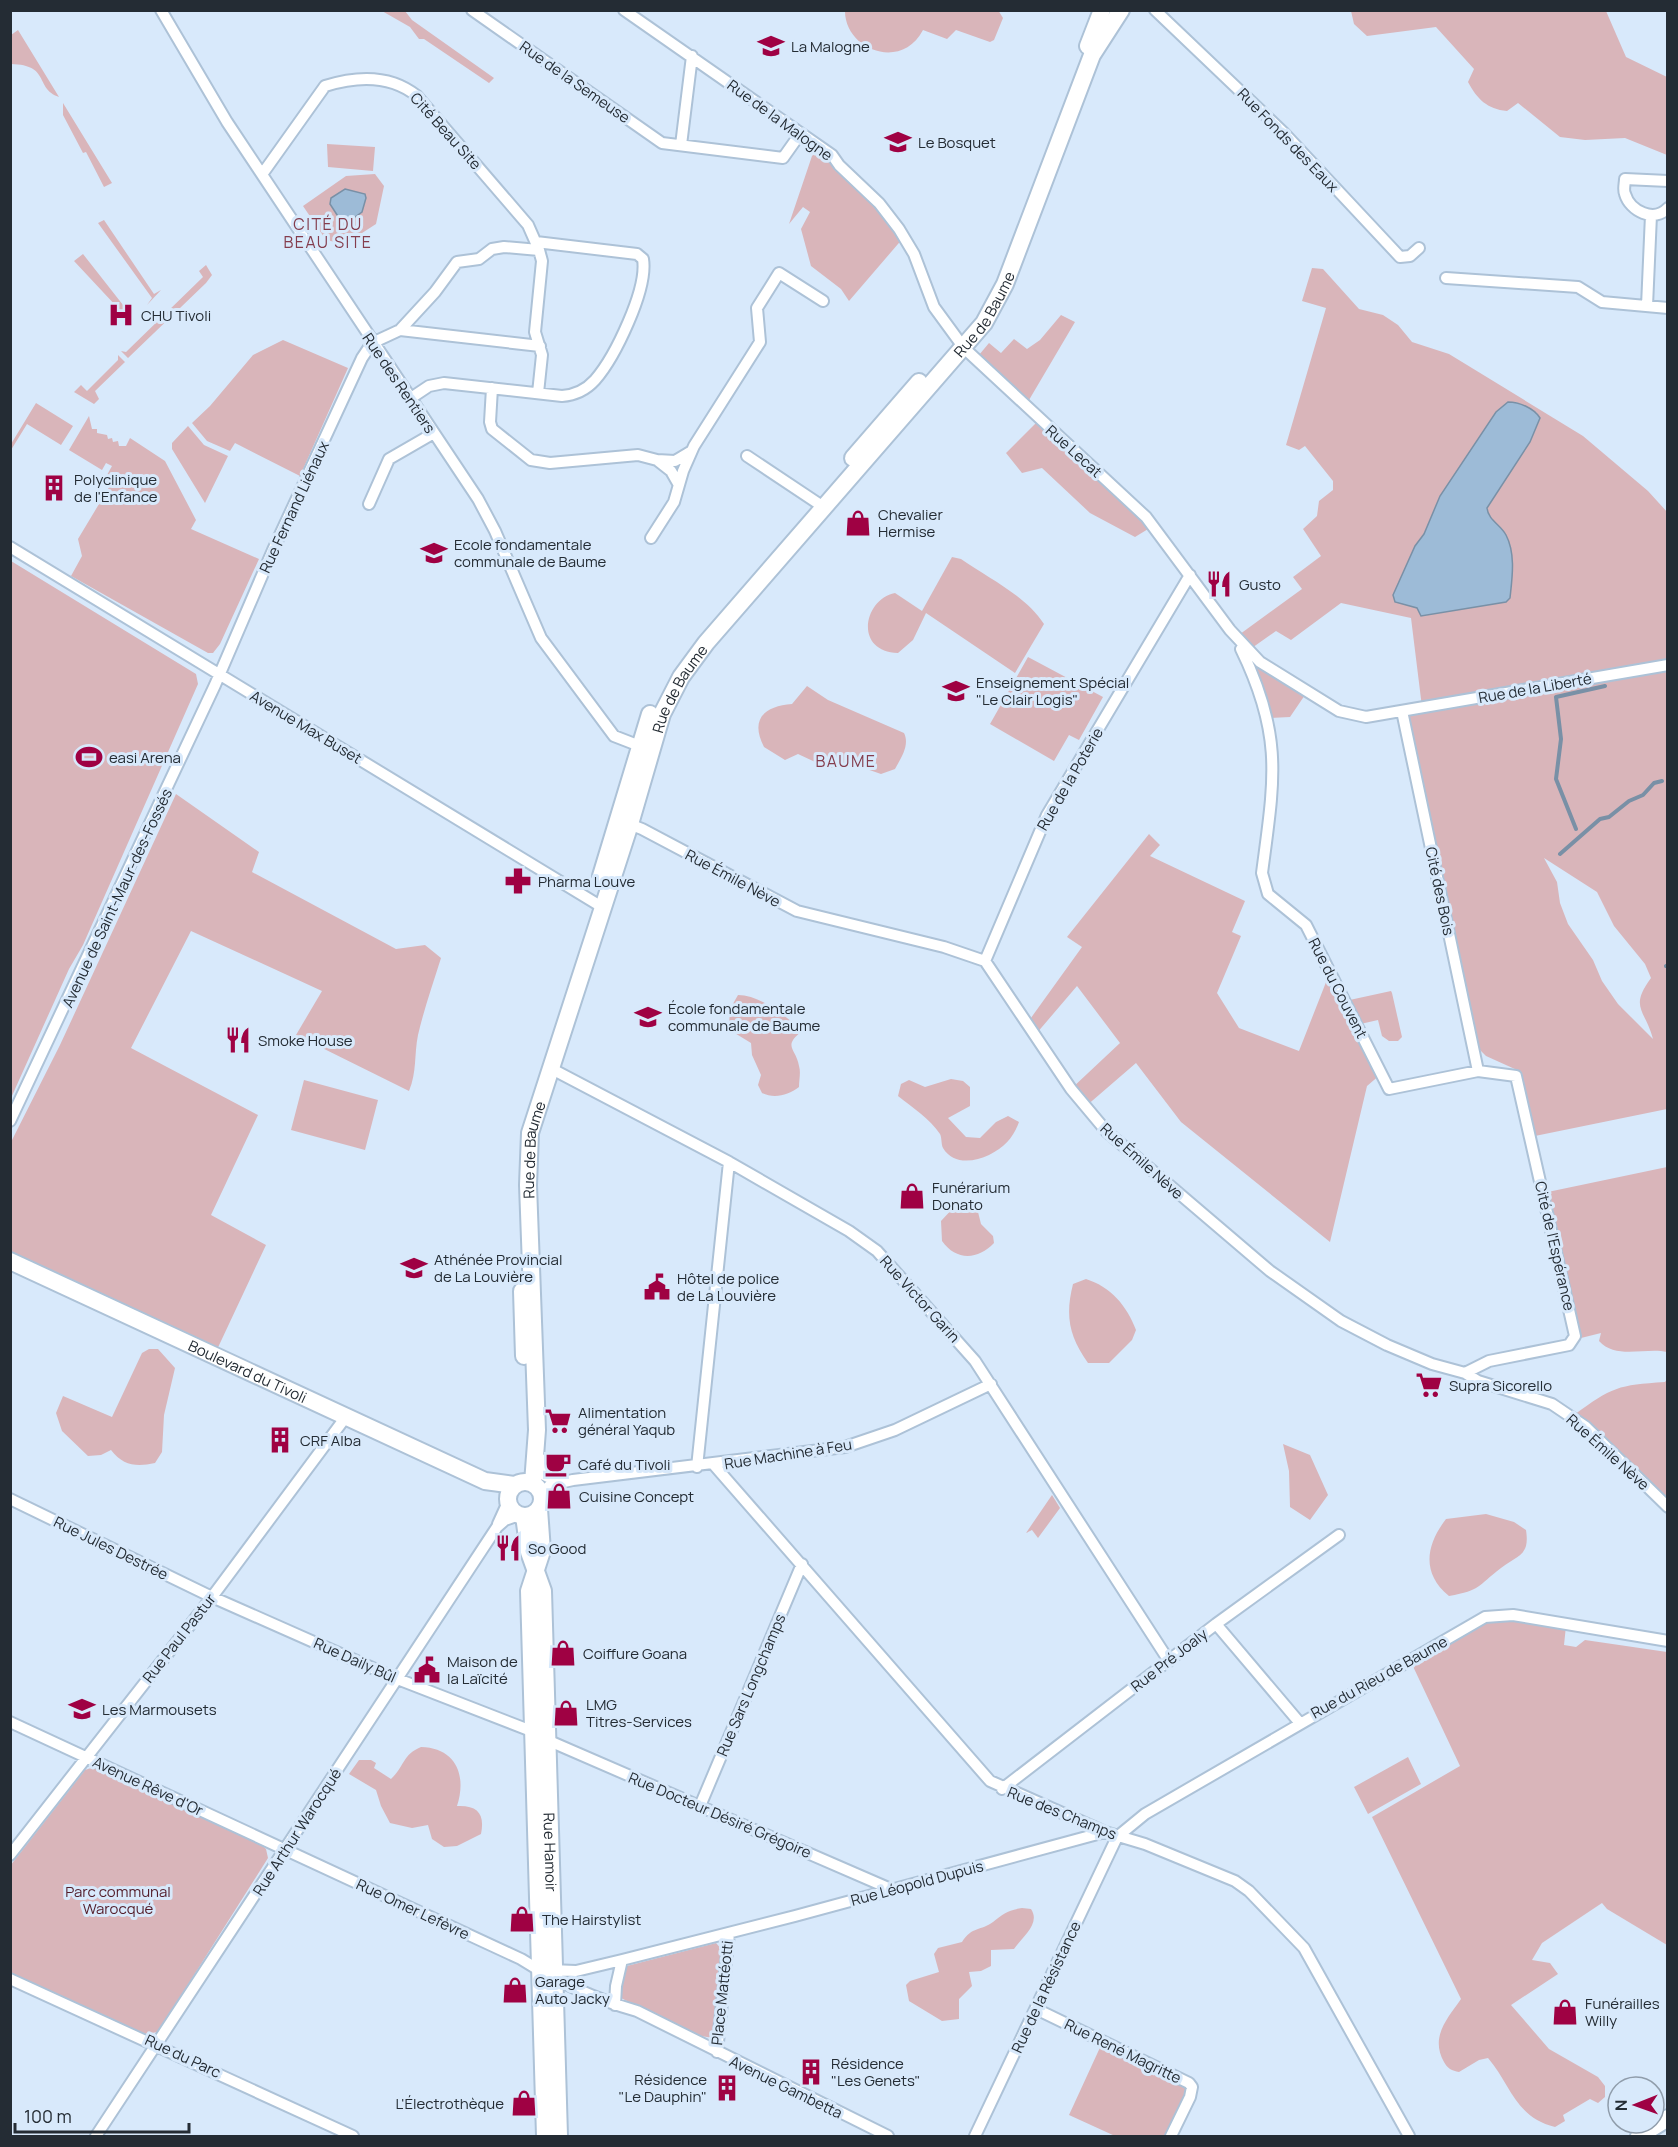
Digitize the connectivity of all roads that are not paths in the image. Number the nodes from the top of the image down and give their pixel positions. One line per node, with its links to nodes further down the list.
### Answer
1 (161, 10): 10 (street, Rue des Rentiers)
2 (472, 10): 9 (street, Rue de la Semeuse)
3 (624, 10): 7 (street, Rue de la Malogne)
4 (1102, 10): 22 (main road, Rue de Baume)
5 (1121, 10): 22 (main road, Rue de Baume)
6 (1155, 10): 15 (street, Rue Fonds des Eaux)
7 (692, 56): 8 (street, Rue de la Malogne); 9 (street)
8 (800, 134): 9 (street, Rue de la Semeuse); 22 (street, Rue de la Malogne)
9 (681, 145)
10 (263, 173): 14 (street, Cité Beau Site); 21 (street, Rue des Rentiers)
11 (1668, 181): 13 (street)
12 (1668, 208): 13 (street)
13 (1651, 215): 18 (street)
14 (537, 246): 20 (street); 23 (street, Cité Beau Site); 25 (street)
15 (1419, 248)
16 (1446, 278): 18 (street)
17 (823, 301): 28 (street)
18 (1647, 306): 19 (street)
19 (1668, 308)
20 (400, 330): 21 (street); 23 (street)
21 (372, 343): 26 (street, Rue des Rentiers); 40 (street, Rue Fernand Liénaux)
22 (960, 343): 33 (main road, Rue de Baume); 36 (street, Rue Lecat)
23 (540, 346): 25 (street, Cité Beau Site)
24 (492, 388): 25 (street); 26 (street); 30 (street)
25 (538, 393)
26 (411, 398): 27 (street, Rue des Rentiers)
27 (434, 433): 32 (street); 42 (street, Rue des Rentiers)
28 (692, 450): 30 (street); 31 (street)
29 (747, 456): 33 (street)
30 (657, 460): 31 (street)
31 (679, 485): 34 (street)
32 (369, 504)
33 (820, 505): 42 (main road, Rue de Baume)
34 (651, 538)
35 (10, 547): 40 (street, Avenue Max Buset)
36 (1179, 559): 37 (street, Rue du Couvent)
37 (1190, 575): 38 (street, Rue du Couvent); 45 (street, Rue de la Poterie)
38 (1236, 637): 41 (street, Rue du Couvent); 47 (street, Rue du Couvent)
39 (1668, 665): 41 (street, Rue de la Liberté)
40 (220, 674): 44 (street, Avenue Max Buset); 48 (street, Avenue de Saint-Maur-des-Fossés)
41 (1402, 711): 47 (street, Cité des Bois)
42 (645, 748): 43 (main road, Rue de Baume)
43 (623, 822): 44 (main road, Rue de Baume); 45 (street, Rue Émile Nève)
44 (597, 904): 46 (main road, Rue de Baume); 59 (main road, Rue de Baume)
45 (984, 961): 51 (street, Rue Émile Nève)
46 (550, 1068): 49 (street, Rue Victor Garin); 54 (main road, Rue de Baume)
47 (1478, 1071): 51 (street, Cité de l'Espérance)
48 (10, 1122)
49 (729, 1162): 52 (street, Rue Victor Garin); 56 (street)
50 (10, 1261): 53 (main road, Boulevard du Tivoli)
51 (1465, 1373): 61 (street, Rue Émile Nève)
52 (991, 1384): 55 (street, Rue Machine à Feu); 68 (street, Rue Victor Garin)
53 (345, 1418): 59 (main road, Boulevard du Tivoli); 65 (street, Rue Paul Pastur)
54 (538, 1448): 57 (street); 59 (main road, Rue de Baume)
55 (714, 1465): 56 (street, Rue Machine à Feu); 64 (street, Rue des Champs)
56 (698, 1467): 58 (street, Rue Machine à Feu)
57 (552, 1479): 58 (street, Rue Machine à Feu); 59 (street, Rue Machine à Feu)
58 (573, 1480): 59 (street, Rue Machine à Feu)
59 (524, 1497): 62 (street, Rue Arthur Warocqué); 62 (street, Rue Arthur Warocqué); 72 (main road, Rue Hamoir)
60 (10, 1499): 65 (street, Rue Jules Destrée)
61 (1668, 1507)
62 (497, 1527): 69 (street, Rue Arthur Warocqué)
63 (1339, 1535): 66 (street, Rue Pré Joaly)
64 (802, 1564): 74 (street, Rue des Champs); 75 (street, Rue Sars Longchamps)
65 (212, 1597): 69 (street, Rue Daily Bûl); 73 (street, Rue Paul Pastur)
66 (1216, 1624): 68 (street, Rue Pré Joaly); 71 (street)
67 (1668, 1641): 71 (street, Rue du Rieu de Baume)
68 (1169, 1661): 74 (street, Rue Pré Joaly)
69 (395, 1678): 72 (street, Rue Daily Bûl); 78 (street, Rue Arthur Warocqué)
70 (10, 1722): 73 (street, Avenue Rêve d'Or)
71 (1299, 1722): 77 (street, Rue du Rieu de Baume)
72 (541, 1736): 75 (street, Rue Docteur Désiré Grégoire); 83 (main road, Rue Hamoir)
73 (86, 1758): 78 (street, Avenue Rêve d'Or); 79 (street, Rue Paul Pastur)
74 (1002, 1789): 76 (street, Rue des Champs)
75 (700, 1806): 80 (street, Rue Docteur Désiré Grégoire)
76 (1105, 1832): 77 (street, Rue des Champs); 80 (street, Rue Léopold Dupuis)
77 (1117, 1837): 86 (street, Rue de la Résistance); 96 (street, Rue des Champs)
78 (285, 1850): 83 (street, Rue Omer Lefèvre); 87 (street, Rue Arthur Warocqué)
79 (10, 1855)
80 (893, 1890): 81 (street, Rue Léopold Dupuis)
81 (729, 1933): 82 (street, Place Mattéotti); 88 (street, Place Mattéotti)
82 (622, 1960): 83 (street, Place Mattéotti); 85 (street)
83 (548, 1972): 85 (street, Place Mattéotti); 91 (main road, Rue Hamoir); 92 (main road, Rue Hamoir)
84 (10, 1979): 87 (street, Rue du Parc)
85 (615, 2005): 88 (street, Place Mattéotti)
86 (1036, 2009): 94 (street, Rue de la Résistance); 95 (street, Rue René Magritte)
87 (157, 2044): 89 (street, Rue Arthur Warocqué); 90 (street, Rue du Parc)
88 (717, 2052): 93 (street, Avenue Gambetta)
89 (96, 2136)
90 (353, 2136)
91 (545, 2136)
92 (559, 2136)
93 (888, 2136)
94 (975, 2136)
95 (1172, 2136)
96 (1409, 2136)

